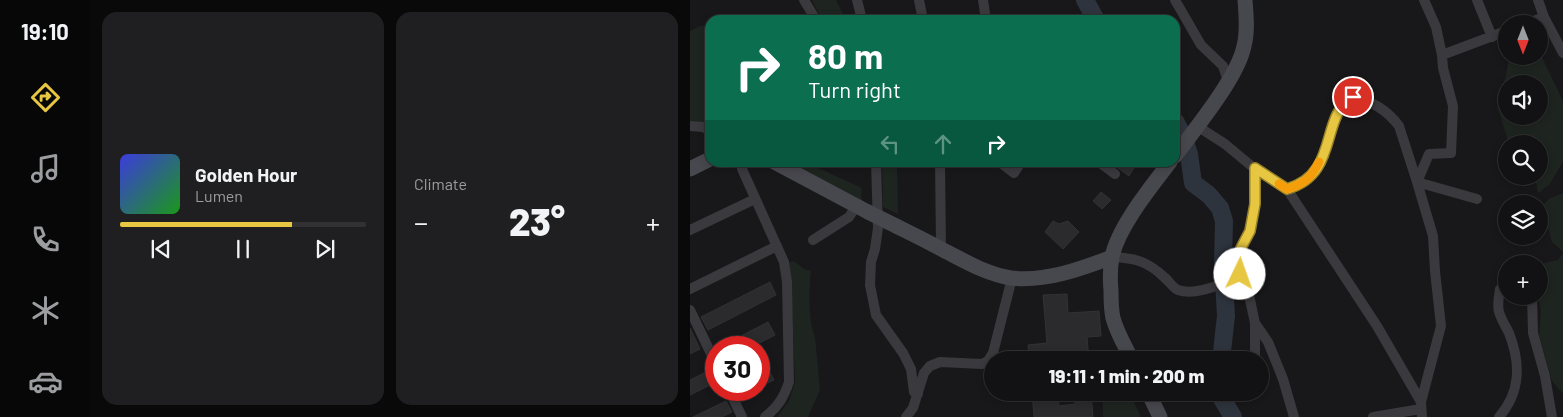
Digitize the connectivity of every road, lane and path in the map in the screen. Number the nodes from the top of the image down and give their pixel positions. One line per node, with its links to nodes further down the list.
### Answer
1 (804, 0): 10 (street)
2 (857, 0): 11 (street)
3 (919, 0): 12 (street)
4 (983, 0): 13 (street)
5 (1175, 0): 20 (street)
6 (1245, 0): 20 (main road)
7 (1424, 0): 19 (street)
8 (1477, 0): 17 (street)
9 (1538, 0): 14 (street)
10 (813, 15)
11 (861, 15)
12 (922, 15)
13 (985, 15)
14 (1543, 15)
15 (1548, 25): 18 (street)
16 (1498, 35): 17 (street)
17 (1492, 37): 19 (street)
18 (1563, 53)
19 (1442, 55): 37 (street)
20 (1228, 81): 23 (main road)
21 (690, 126): 22 (street)
22 (705, 128)
23 (1195, 129): 24 (main road); 34 (street)
24 (1180, 150)
25 (705, 162): 35 (main road)
26 (742, 167): 39 (street)
27 (784, 167): 41 (main road)
28 (876, 167): 57 (street)
29 (940, 167): 45 (street)
30 (1006, 167): 31 (street)
31 (1018, 167)
32 (1106, 167): 36 (street)
33 (1167, 167): 46 (main road)
34 (1255, 168): 38 (street); 47 (street)
35 (690, 169)
36 (1115, 174)
37 (1418, 182): 38 (street); 40 (street); 60 (street)
38 (1287, 189): 60 (street)
39 (755, 199): 42 (street); 44 (street)
40 (1477, 200)
41 (862, 208): 43 (street); 45 (main road, bridge)
42 (690, 230)
43 (813, 240)
44 (777, 246): 49 (street); 62 (street)
45 (941, 248): 48 (main road)
46 (1112, 257): 47 (street); 48 (main road); 55 (main road)
47 (1240, 274): 53 (street)
48 (1012, 278): 57 (street)
49 (690, 289)
50 (1499, 305): 67 (street)
51 (1532, 305): 68 (street)
52 (690, 310): 54 (street)
53 (1255, 322): 56 (street); 65 (street)
54 (705, 341)
55 (1127, 351)
56 (1255, 351)
57 (918, 394): 63 (street)
58 (734, 401): 61 (street)
59 (1152, 401): 64 (main road)
60 (1421, 409): 66 (street)
61 (742, 417)
62 (765, 417)
63 (906, 417)
64 (1160, 417)
65 (1294, 417)
66 (1373, 417)
67 (1498, 417)
68 (1552, 417)

